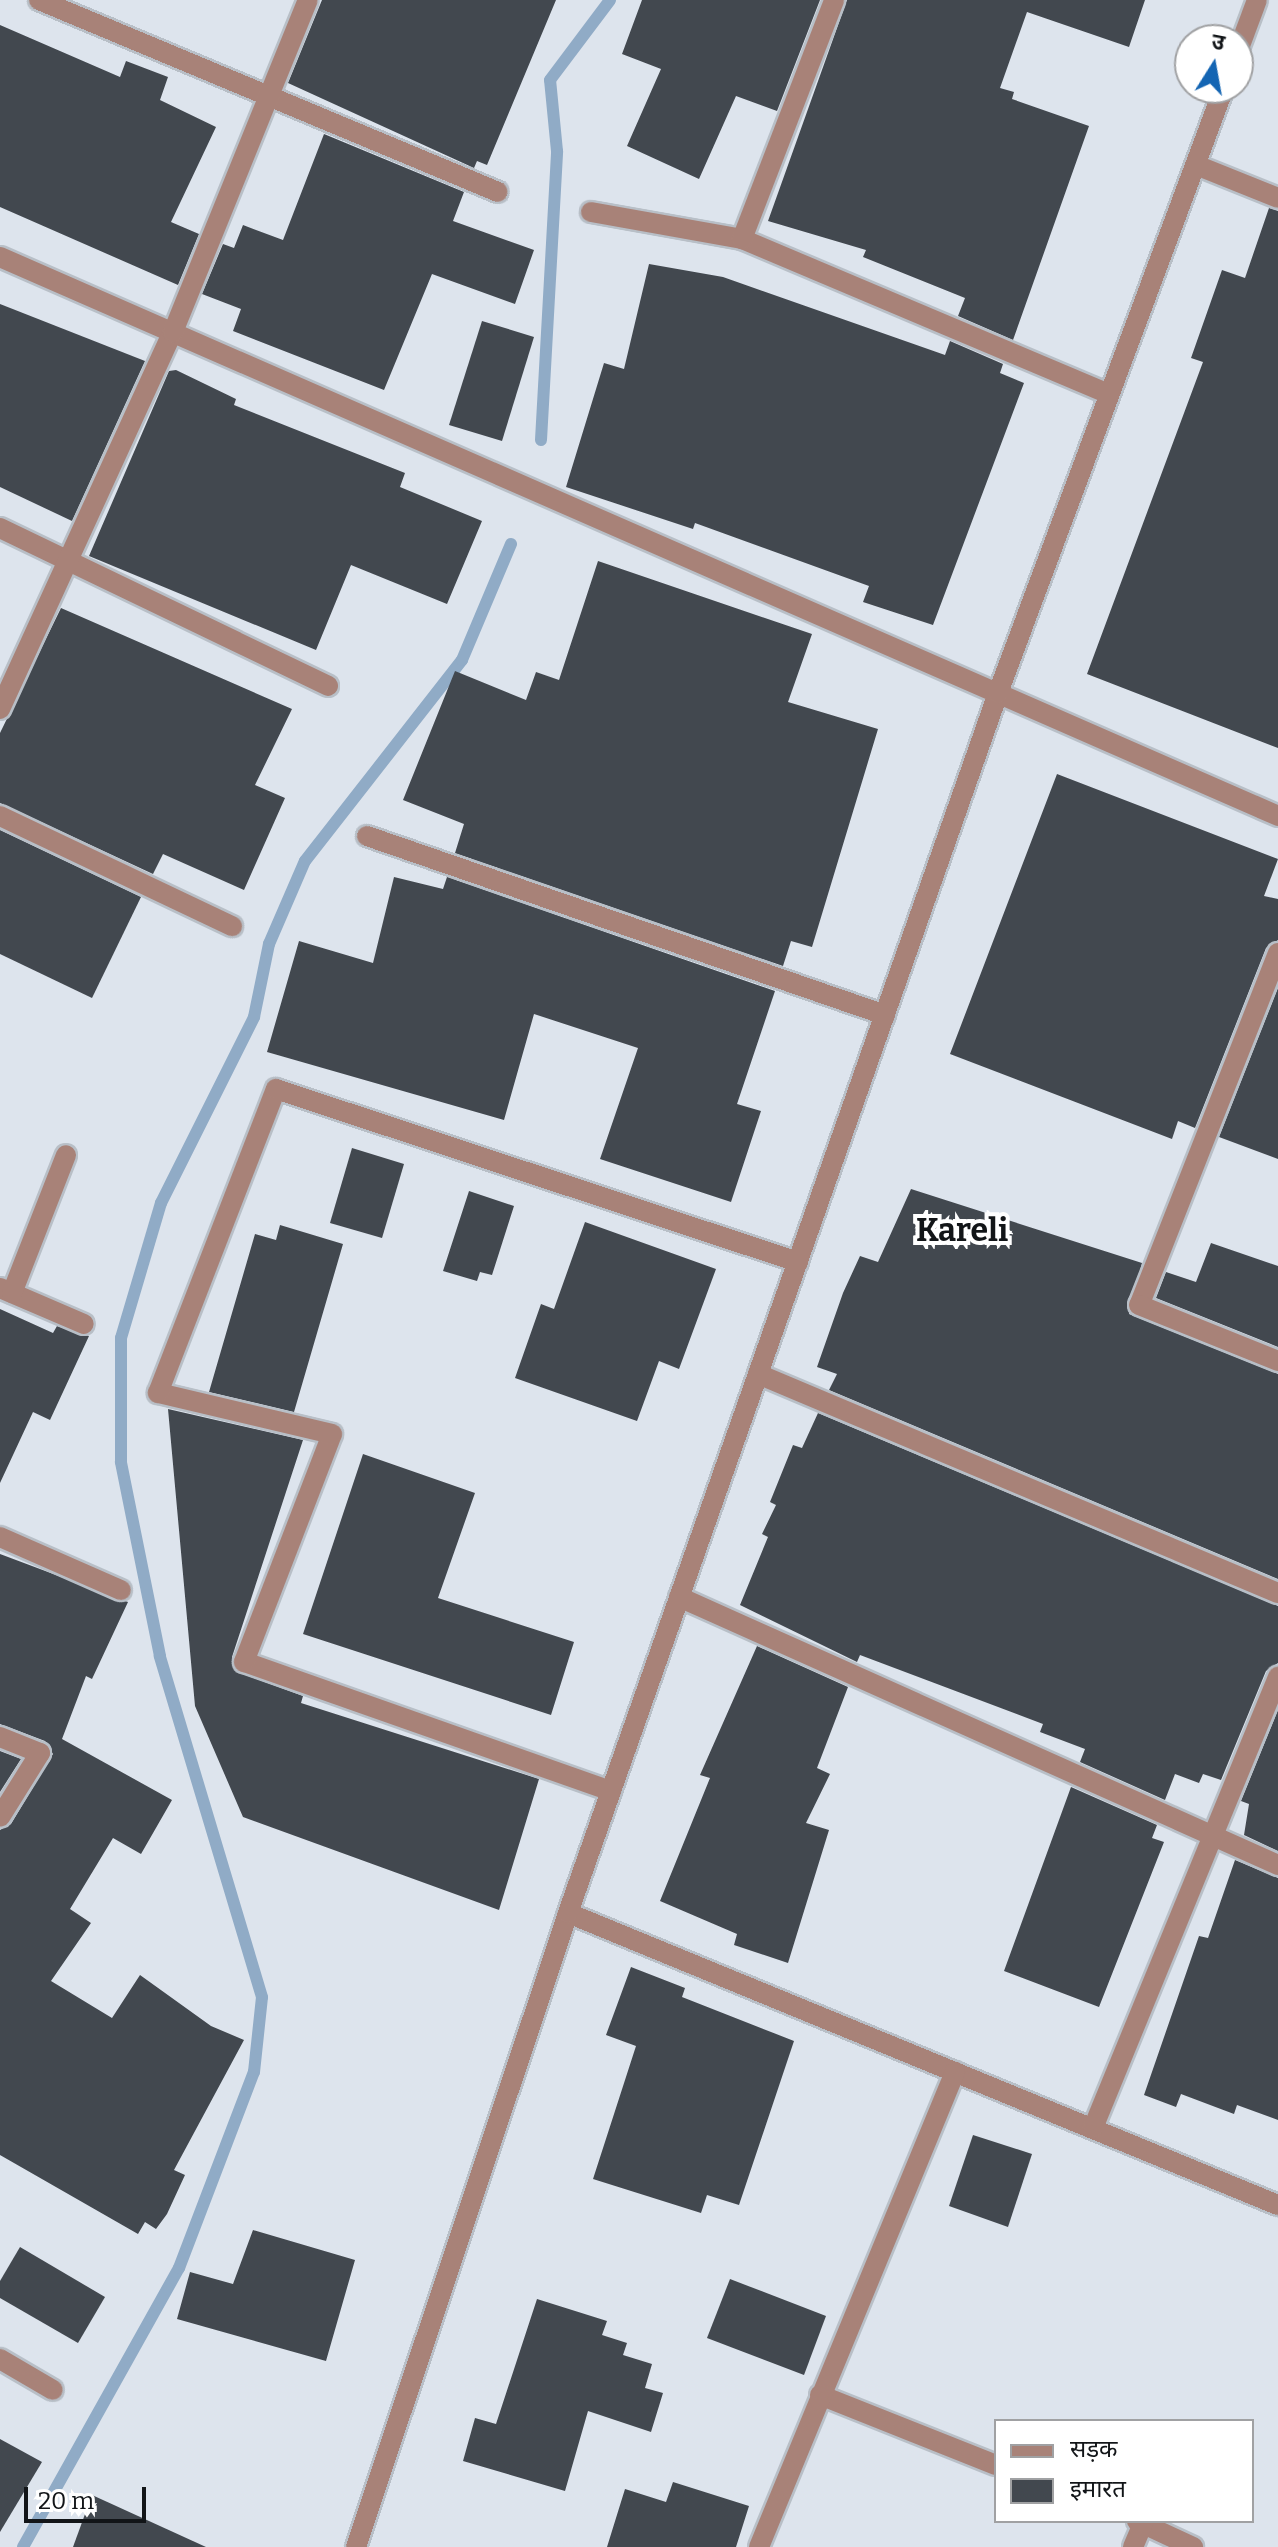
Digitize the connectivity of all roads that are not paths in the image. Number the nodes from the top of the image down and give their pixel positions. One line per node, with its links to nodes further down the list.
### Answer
1 (39, 0): 6 (street)
2 (308, 0): 6 (street)
3 (834, 0): 12 (street)
4 (1257, 0): 5 (street)
5 (1248, 24)
6 (270, 91): 9 (street); 14 (street)
7 (1218, 104): 8 (street)
8 (1196, 165): 10 (street); 15 (street)
9 (497, 192)
10 (1278, 198)
11 (591, 212): 12 (street)
12 (742, 239): 15 (street)
13 (0, 257): 14 (street)
14 (173, 332): 17 (street); 19 (street)
15 (1106, 393): 19 (street)
16 (0, 528): 17 (street)
17 (70, 558): 18 (street); 20 (street)
18 (328, 686)
19 (998, 693): 22 (street); 26 (street)
20 (0, 709)
21 (0, 816): 24 (street)
22 (1278, 816)
23 (367, 836): 26 (street)
24 (232, 926)
25 (1278, 953): 31 (street)
26 (885, 1015): 28 (street)
27 (66, 1155): 29 (street)
28 (798, 1262): 32 (street); 39 (street)
29 (6, 1290): 30 (street)
30 (84, 1324)
31 (1278, 1361)
32 (758, 1374): 35 (street); 36 (street)
33 (0, 1537): 34 (street)
34 (121, 1590)
35 (1278, 1593)
36 (679, 1597): 39 (street); 41 (street)
37 (1278, 1676): 41 (street)
38 (0, 1737): 40 (street)
39 (611, 1791): 43 (street)
40 (0, 1817)
41 (1214, 1841): 42 (street); 45 (street)
42 (1278, 1865)
43 (568, 1913): 44 (street); 53 (street)
44 (955, 2072): 45 (street); 49 (street)
45 (1093, 2128): 46 (street)
46 (1278, 2205)
47 (0, 2359): 48 (street)
48 (53, 2390)
49 (820, 2395): 50 (street); 54 (street)
50 (994, 2464)
51 (1140, 2523): 55 (street)
52 (1142, 2523): 56 (street)
53 (356, 2547)
54 (759, 2547)
55 (1133, 2547)
56 (1193, 2547)

